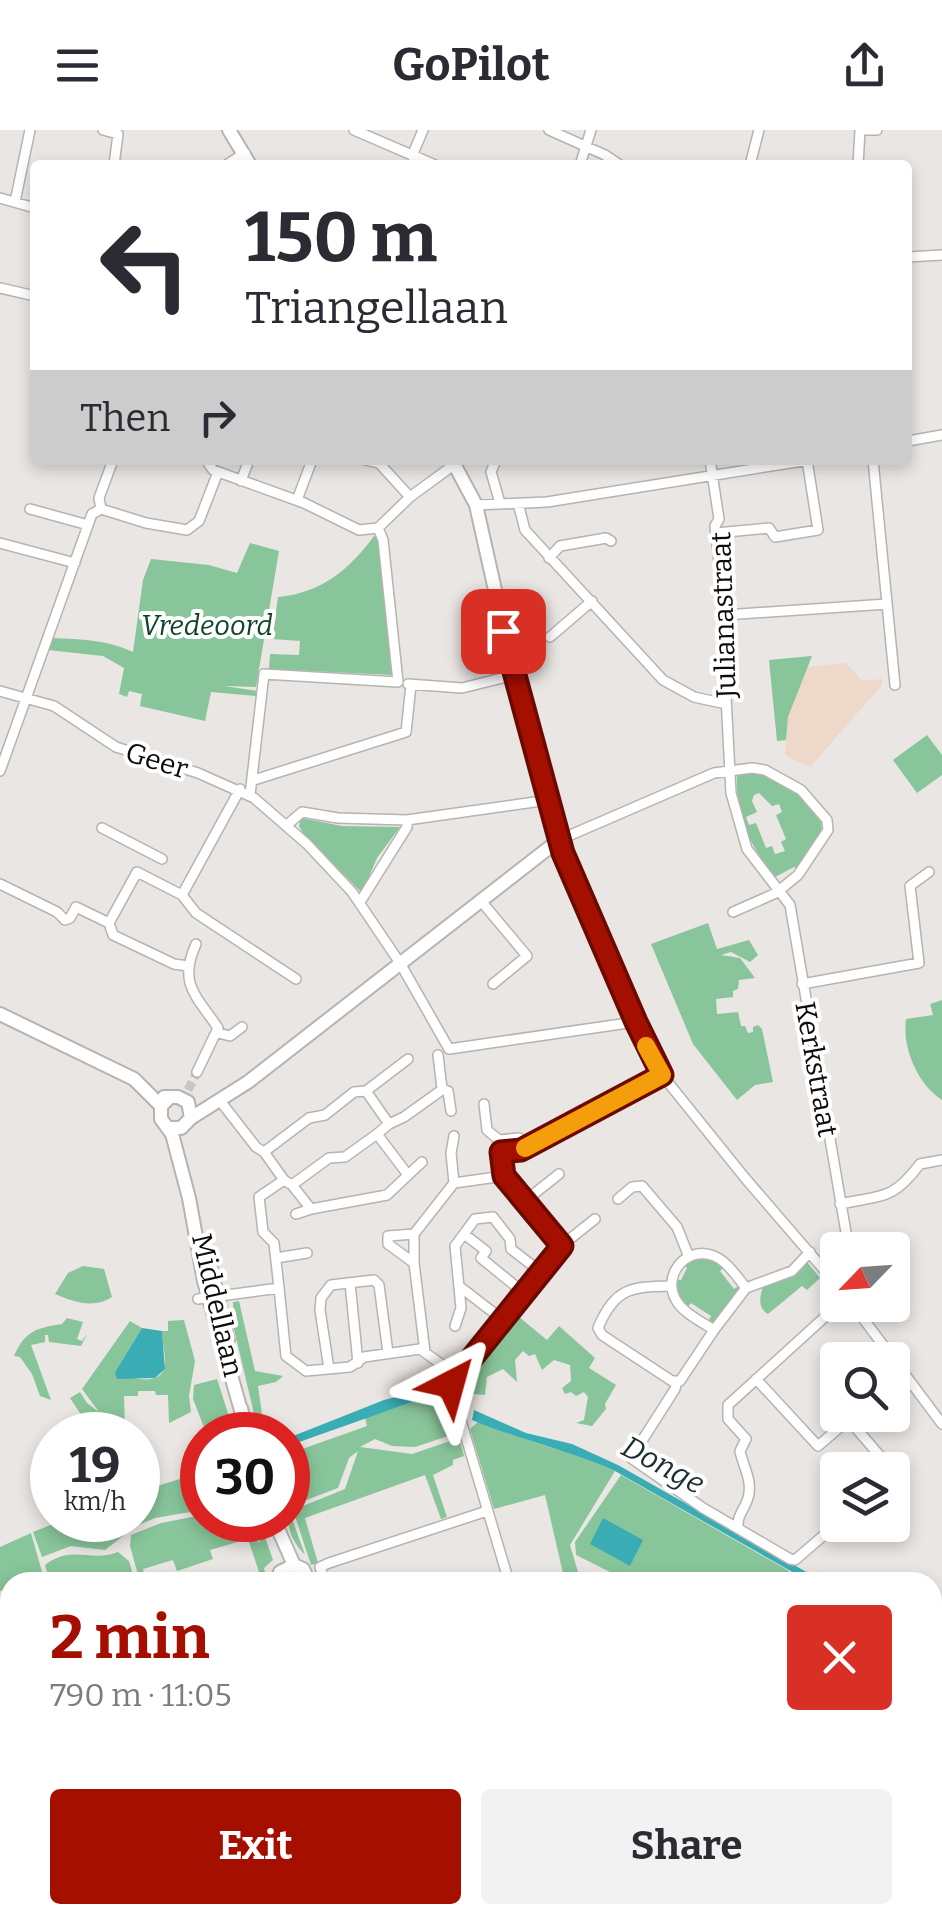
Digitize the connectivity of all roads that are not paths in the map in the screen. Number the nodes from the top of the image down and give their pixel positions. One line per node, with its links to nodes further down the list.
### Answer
1 (30, 130): 21 (street)
2 (102, 130): 14 (street)
3 (232, 130): 13 (street)
4 (354, 130): 12 (street)
5 (423, 130): 12 (street)
6 (549, 130): 11 (street)
7 (591, 130): 11 (street)
8 (759, 130): 18 (street)
9 (860, 130): 10 (street); 19 (street)
10 (878, 130)
11 (586, 146): 16 (street); 17 (street)
12 (412, 156): 15 (street)
13 (250, 159)
14 (115, 160)
15 (422, 160)
16 (582, 160)
17 (611, 160)
18 (751, 160)
19 (858, 160)
20 (0, 198): 21 (street)
21 (14, 202): 22 (street)
22 (30, 207)
23 (942, 256): 24 (street)
24 (912, 257)
25 (0, 288): 26 (street)
26 (30, 295)
27 (942, 436): 28 (street)
28 (912, 440)
29 (111, 465): 50 (street)
30 (211, 465): 41 (street)
31 (247, 465): 43 (street)
32 (310, 465): 45 (street)
33 (381, 465): 44 (street)
34 (450, 465): 44 (street)
35 (456, 465): 48 (street)
36 (494, 465): 47 (street)
37 (711, 465): 42 (street, Julianastraat)
38 (776, 465): 42 (street)
39 (809, 465): 53 (street)
40 (873, 465): 59 (street)
41 (218, 472): 43 (street); 50 (street)
42 (712, 475): 46 (street); 53 (street, Julianastraat)
43 (240, 481): 45 (street)
44 (410, 497): 52 (street)
45 (296, 500): 52 (street)
46 (518, 502): 47 (street); 56 (street)
47 (500, 503): 48 (street)
48 (476, 505): 62 (street)
49 (30, 509): 51 (street)
50 (101, 509): 51 (street)
51 (88, 525): 57 (street)
52 (378, 528): 63 (street)
53 (716, 533): 60 (street, Julianastraat)
54 (610, 541): 56 (street)
55 (0, 543): 57 (street)
56 (549, 558): 58 (street)
57 (75, 563): 67 (street)
58 (592, 601): 61 (street); 68 (street)
59 (887, 604): 60 (street); 65 (street)
60 (726, 615): 68 (street, Julianastraat)
61 (550, 637)
62 (514, 675): 64 (street); 75 (street)
63 (398, 682): 64 (street); 72 (street)
64 (411, 685): 72 (street)
65 (895, 685)
66 (0, 691): 67 (street, Geer)
67 (26, 698): 69 (street); 73 (street, Geer)
68 (726, 704): 70 (street, Julianastraat)
69 (4, 748): 71 (street)
70 (728, 770): 79 (street); 85 (street, Kerkstraat); 85 (street)
71 (0, 771)
72 (254, 780): 74 (street)
73 (240, 789): 74 (street, Geer); 86 (street)
74 (250, 795): 77 (street, Geer)
75 (548, 800): 76 (street); 79 (street)
76 (407, 820): 77 (street); 87 (street)
77 (287, 824): 87 (street, Geer)
78 (102, 828): 80 (street)
79 (559, 840): 88 (street); 98 (street)
80 (148, 852): 81 (street); 82 (street)
81 (162, 859)
82 (137, 872): 86 (street); 90 (street)
83 (929, 872): 96 (street)
84 (0, 884): 90 (street)
85 (780, 890): 89 (street); 96 (street, Kerkstraat)
86 (182, 895): 94 (street)
87 (360, 902): 92 (street, Geer)
88 (481, 902): 92 (street); 95 (street)
89 (733, 912)
90 (110, 923): 93 (street)
91 (196, 944): 93 (street)
92 (400, 963): 98 (street, Geer); 107 (street)
93 (188, 966): 100 (street)
94 (296, 979)
95 (493, 984)
96 (802, 984): 129 (street, Kerkstraat)
97 (0, 1014): 109 (street)
98 (636, 1022): 104 (street)
99 (242, 1027): 100 (street)
100 (218, 1033): 103 (street)
101 (438, 1056): 106 (street)
102 (408, 1059): 105 (street)
103 (197, 1072)
104 (662, 1075): 115 (street); 137 (street)
105 (366, 1091): 111 (street); 116 (street)
106 (444, 1092): 110 (street); 111 (street)
107 (222, 1102): 109 (street); 116 (street)
108 (484, 1104): 114 (street)
109 (179, 1109): 150 (street, Middellaan)
110 (451, 1111)
111 (389, 1124): 112 (street)
112 (377, 1134): 122 (street); 125 (street)
113 (441, 1137): 126 (street)
114 (499, 1140): 115 (street); 117 (street)
115 (521, 1150): 117 (street)
116 (264, 1152): 125 (street)
117 (501, 1152): 123 (street)
118 (942, 1160): 129 (street)
119 (422, 1162): 122 (street)
120 (479, 1168): 124 (street)
121 (559, 1174): 128 (street)
122 (408, 1175): 130 (street)
123 (504, 1176): 124 (street); 128 (street)
124 (481, 1180): 126 (street)
125 (288, 1182): 130 (street); 140 (street)
126 (454, 1183): 134 (street)
127 (618, 1199): 139 (street)
128 (525, 1202): 136 (street)
129 (840, 1204): 133 (street, Kerkstraat)
130 (311, 1209): 131 (street)
131 (296, 1214)
132 (594, 1218): 136 (street)
133 (845, 1232)
134 (414, 1234): 141 (street); 141 (street)
135 (464, 1234): 143 (street); 145 (street); 149 (street)
136 (562, 1246): 143 (street)
137 (810, 1252): 142 (street); 148 (street)
138 (307, 1253): 140 (street)
139 (689, 1257): 146 (street); 148 (street)
140 (276, 1258): 147 (street)
141 (414, 1263): 155 (street)
142 (820, 1264)
143 (541, 1272): 149 (street)
144 (350, 1283): 156 (street); 157 (street); 158 (street)
145 (459, 1286): 151 (street); 153 (street)
146 (672, 1286): 154 (street); 160 (street)
147 (279, 1288): 150 (street); 158 (street)
148 (746, 1288): 154 (street)
149 (524, 1293): 151 (street)
150 (208, 1297): 163 (street, Middellaan)
151 (503, 1320): 162 (street)
152 (820, 1321): 159 (street)
153 (454, 1326)
154 (714, 1330): 160 (street)
155 (426, 1352): 156 (street); 162 (street)
156 (388, 1353): 157 (street)
157 (358, 1362): 158 (street)
158 (329, 1369)
159 (756, 1379): 165 (street); 167 (street)
160 (677, 1381): 167 (street)
161 (910, 1381): 164 (street)
162 (451, 1384): 166 (street)
163 (241, 1412)
164 (942, 1424)
165 (834, 1432)
166 (487, 1510): 173 (street); 174 (street)
167 (738, 1528): 168 (street)
168 (820, 1538)
169 (281, 1542): 170 (street)
170 (288, 1566): 171 (street); 172 (street)
171 (284, 1572)
172 (306, 1572)
173 (317, 1572)
174 (506, 1572)

